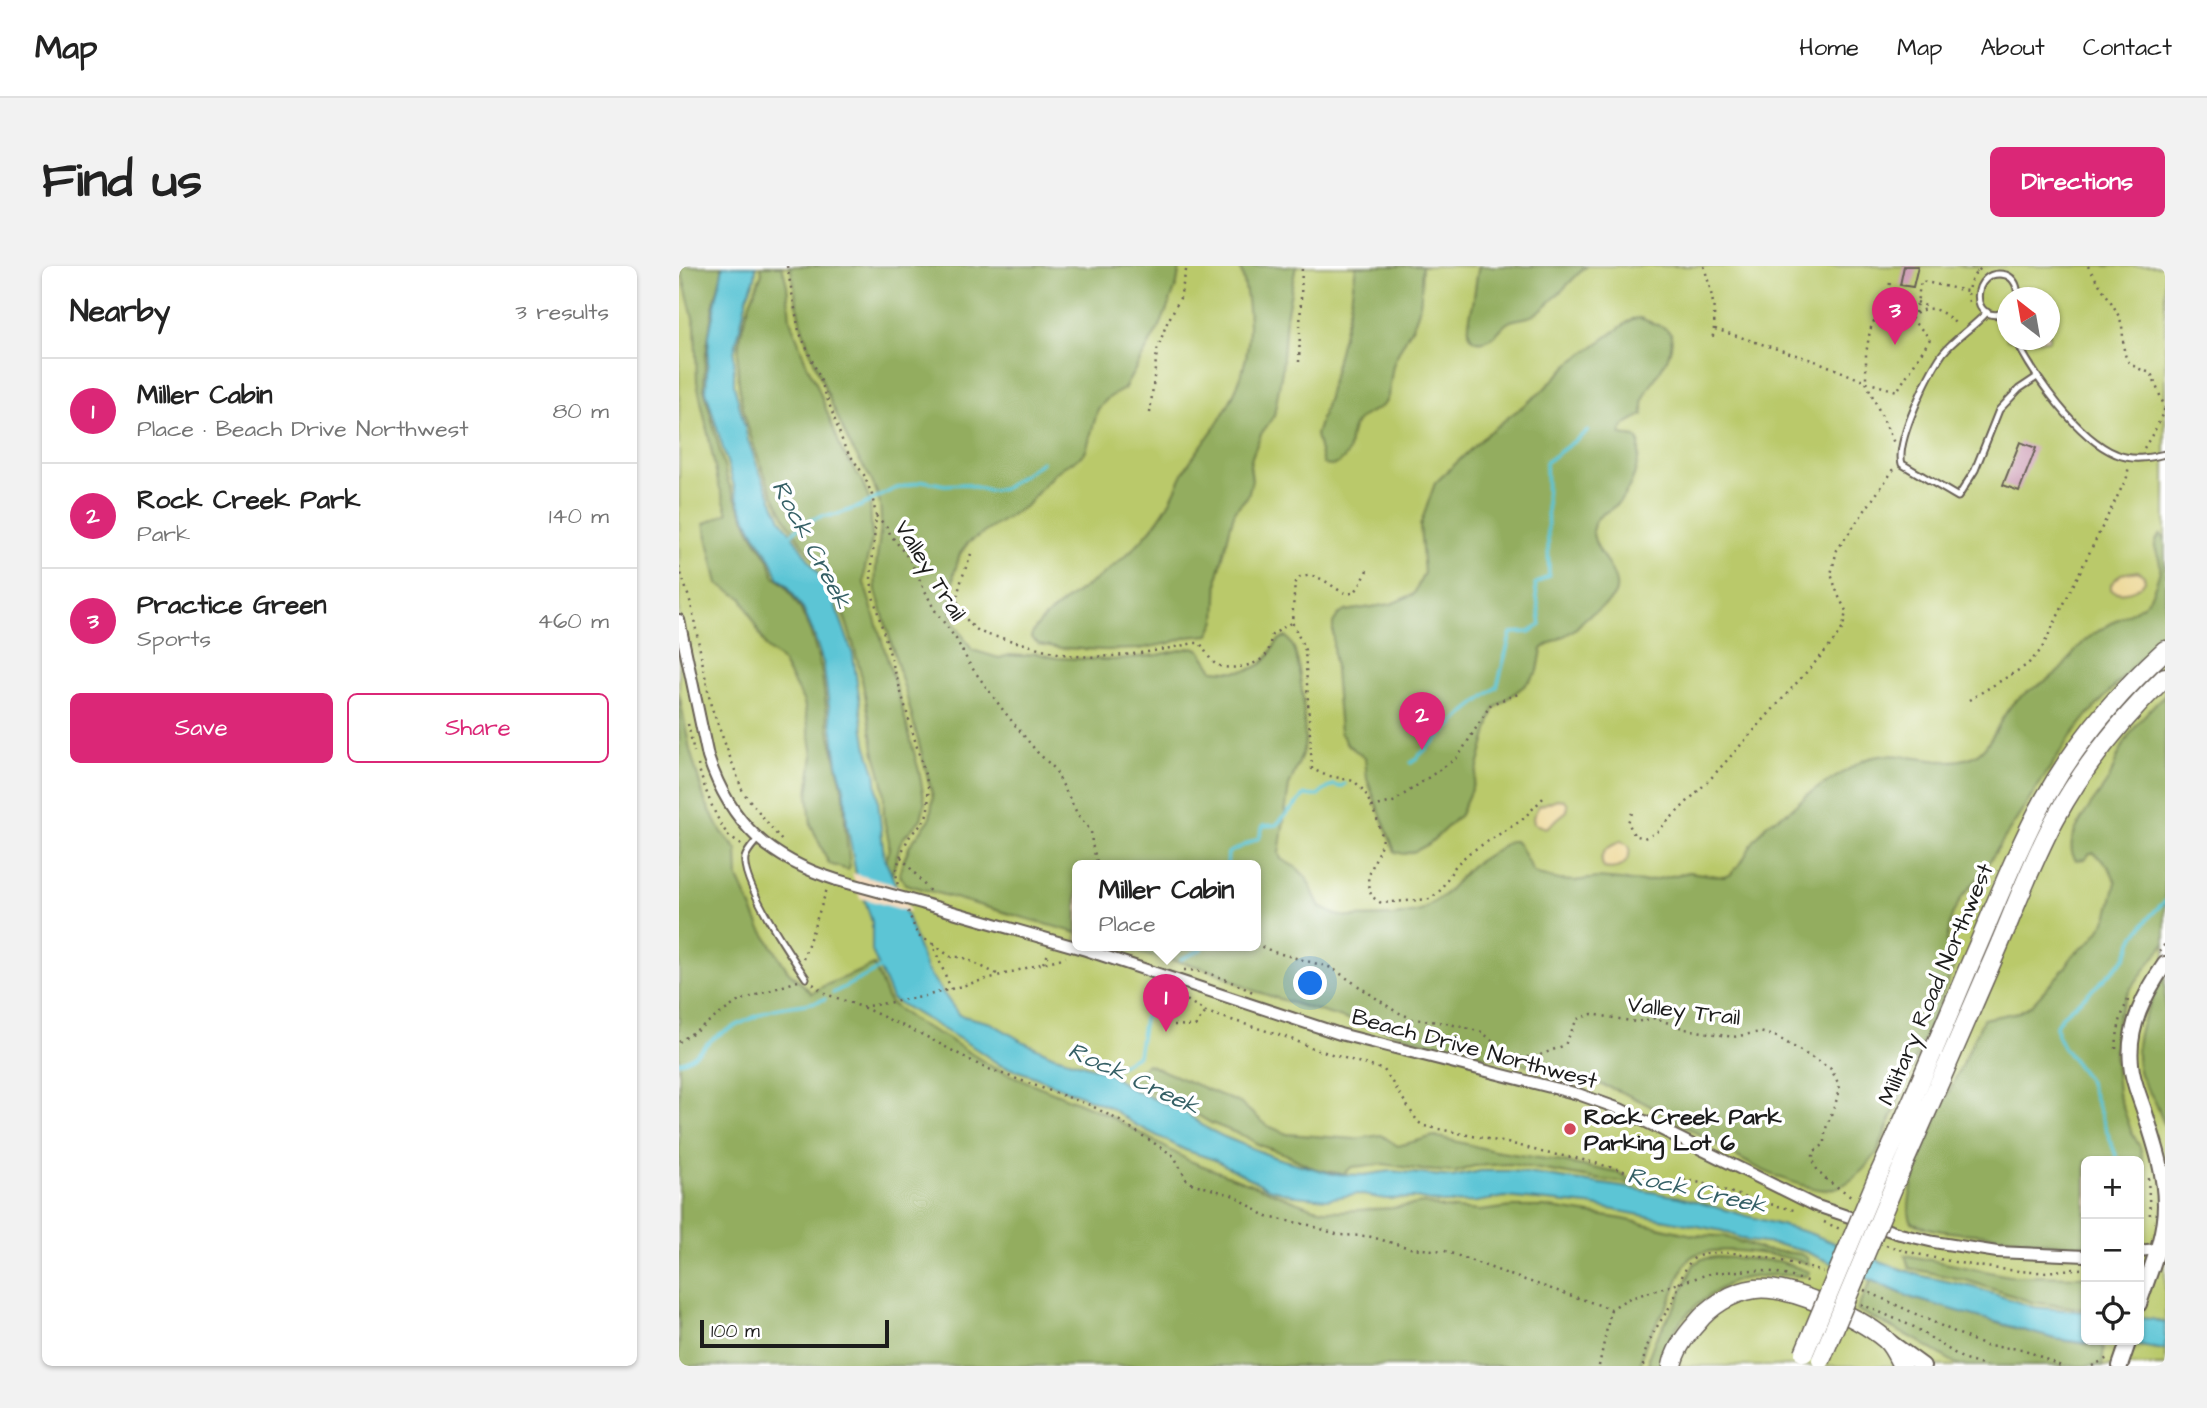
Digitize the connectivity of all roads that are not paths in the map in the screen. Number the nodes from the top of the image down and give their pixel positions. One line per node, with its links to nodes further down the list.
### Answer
1 (2017, 287): 2 (lane)
2 (1987, 312): 3 (lane); 5 (lane)
3 (1997, 314)
4 (2022, 350): 5 (lane)
5 (2037, 377): 6 (lane)
6 (2165, 454)
7 (679, 620): 10 (street, Beach Drive Northwest)
8 (2165, 650): 21 (main road, Military Road Northwest, bridge)
9 (2165, 677): 21 (main road, Military Road Northwest, bridge)
10 (757, 839): 11 (street, Beach Drive Northwest, bridge); 14 (lane)
11 (1072, 946)
12 (1089, 951): 17 (street, Beach Drive Northwest, bridge)
13 (2165, 964): 15 (street)
14 (806, 978)
15 (2164, 1183): 16 (street)
16 (2161, 1248): 18 (street)
17 (2081, 1256)
18 (2144, 1291)
19 (1688, 1334): 20 (main road); 22 (main road); 23 (main road)
20 (1885, 1339): 24 (main road); 25 (street)
21 (1810, 1361)
22 (1672, 1366)
23 (1684, 1366)
24 (1902, 1366)
25 (1923, 1366)

